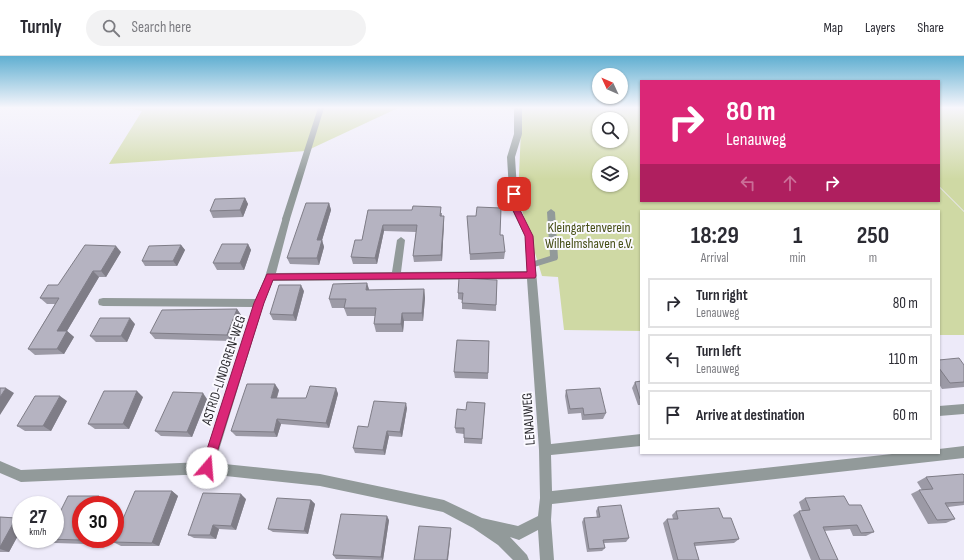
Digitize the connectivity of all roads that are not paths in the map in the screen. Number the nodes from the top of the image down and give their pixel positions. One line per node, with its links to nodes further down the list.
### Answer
1 (314, 132): 4 (lane)
2 (518, 132): 6 (street, LENAUWEG)
3 (551, 212): 6 (lane)
4 (286, 219): 9 (street, ASTRID-LINDGREN-WEG)
5 (400, 240): 7 (street)
6 (531, 264): 8 (street, LENAUWEG)
7 (396, 276): 8 (street); 9 (street)
8 (532, 276): 15 (street, LENAUWEG)
9 (270, 277): 11 (street, ASTRID-LINDGREN-WEG)
10 (103, 302): 11 (street, ASTRID-LINDGREN-WEG)
11 (259, 303): 18 (street, ASTRID-LINDGREN-WEG)
12 (964, 409): 13 (street)
13 (940, 411)
14 (640, 440): 15 (street)
15 (545, 450): 19 (street, LENAUWEG)
16 (964, 452): 19 (street)
17 (0, 467): 18 (street)
18 (207, 468): 21 (street)
19 (546, 498): 20 (street, LENAUWEG)
20 (544, 520): 21 (street); 23 (street, LENAUWEG)
21 (478, 523): 22 (street)
22 (522, 560)
23 (547, 560)

